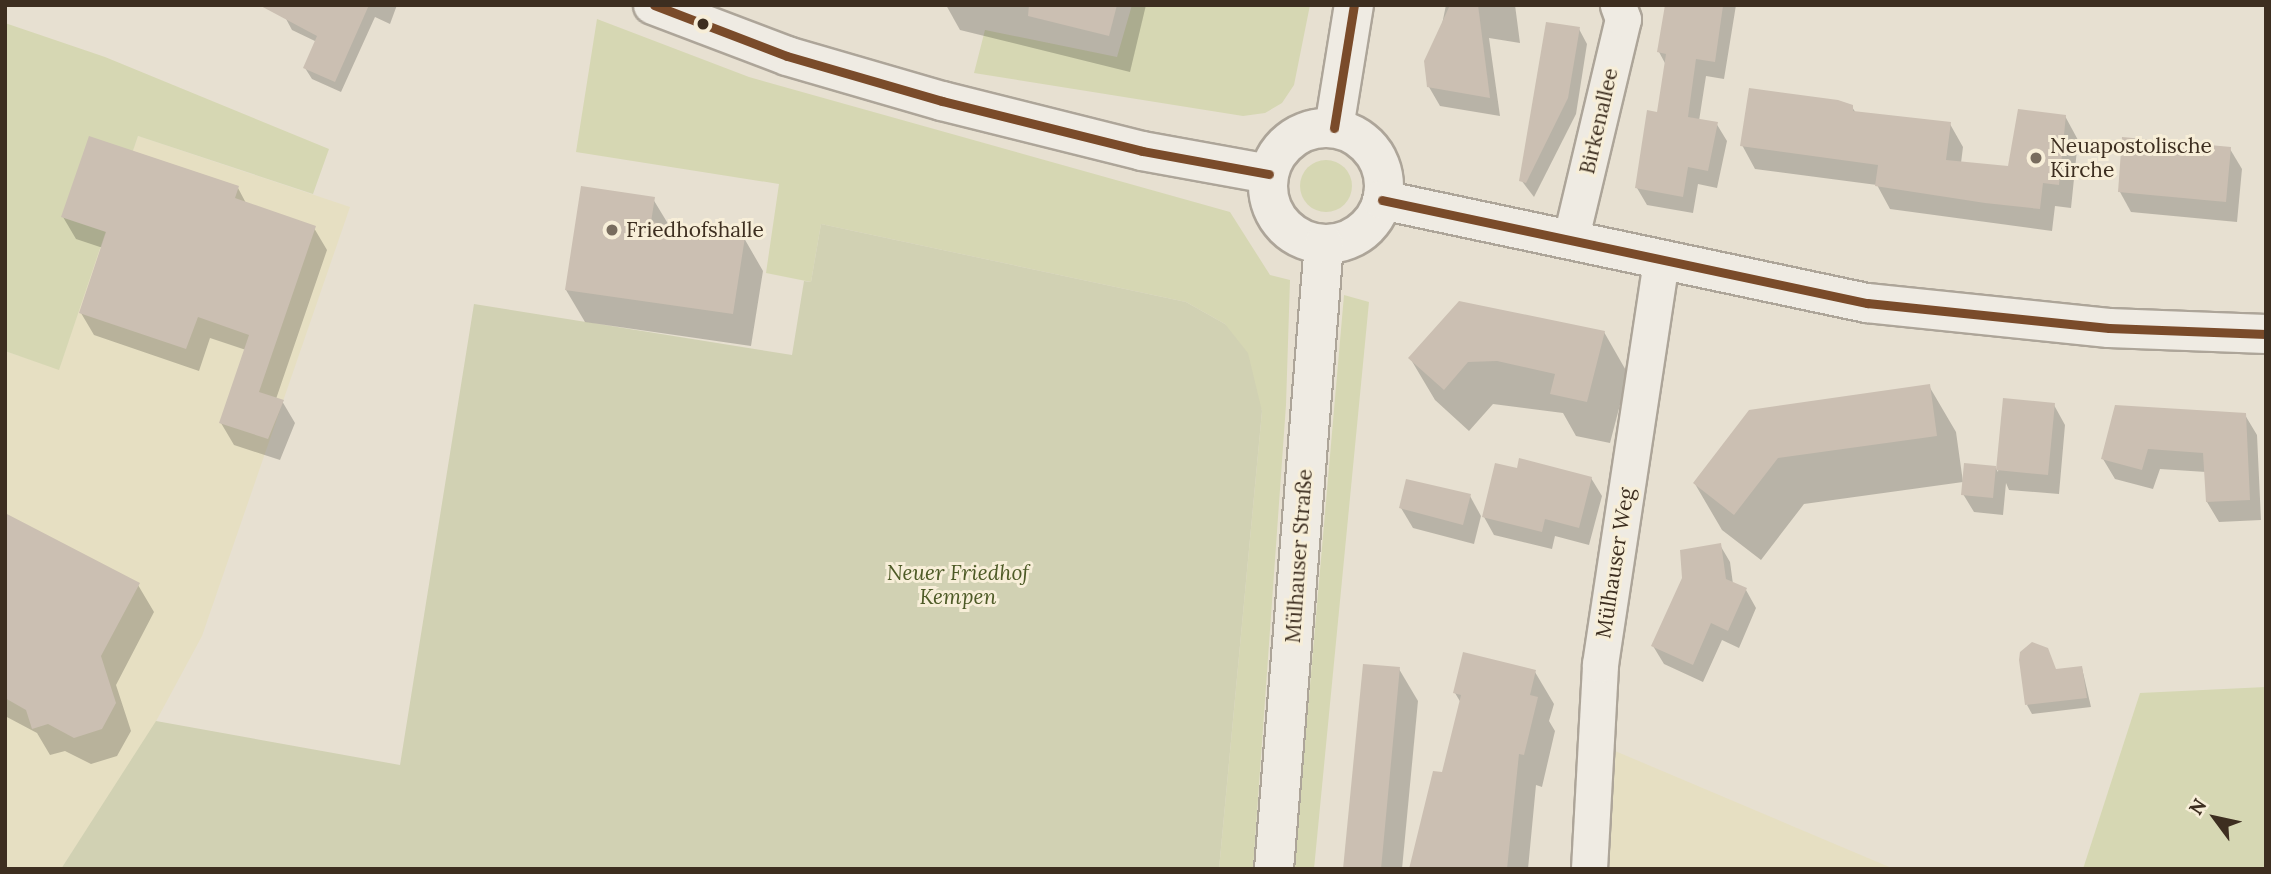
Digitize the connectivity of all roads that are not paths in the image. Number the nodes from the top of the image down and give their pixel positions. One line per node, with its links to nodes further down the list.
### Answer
1 (653, 5): 5 (street)
2 (1354, 5): 4 (street)
3 (1618, 5): 7 (street, Birkenallee)
4 (1334, 128): 5 (street); 6 (street)
5 (1269, 174): 8 (street)
6 (1382, 200): 7 (street); 8 (street)
7 (1571, 237): 9 (street)
8 (1324, 244): 11 (street, Mülhauser Straße)
9 (1661, 260): 10 (street); 12 (street, Mülhauser Weg)
10 (2266, 334)
11 (1274, 869)
12 (1589, 869)

